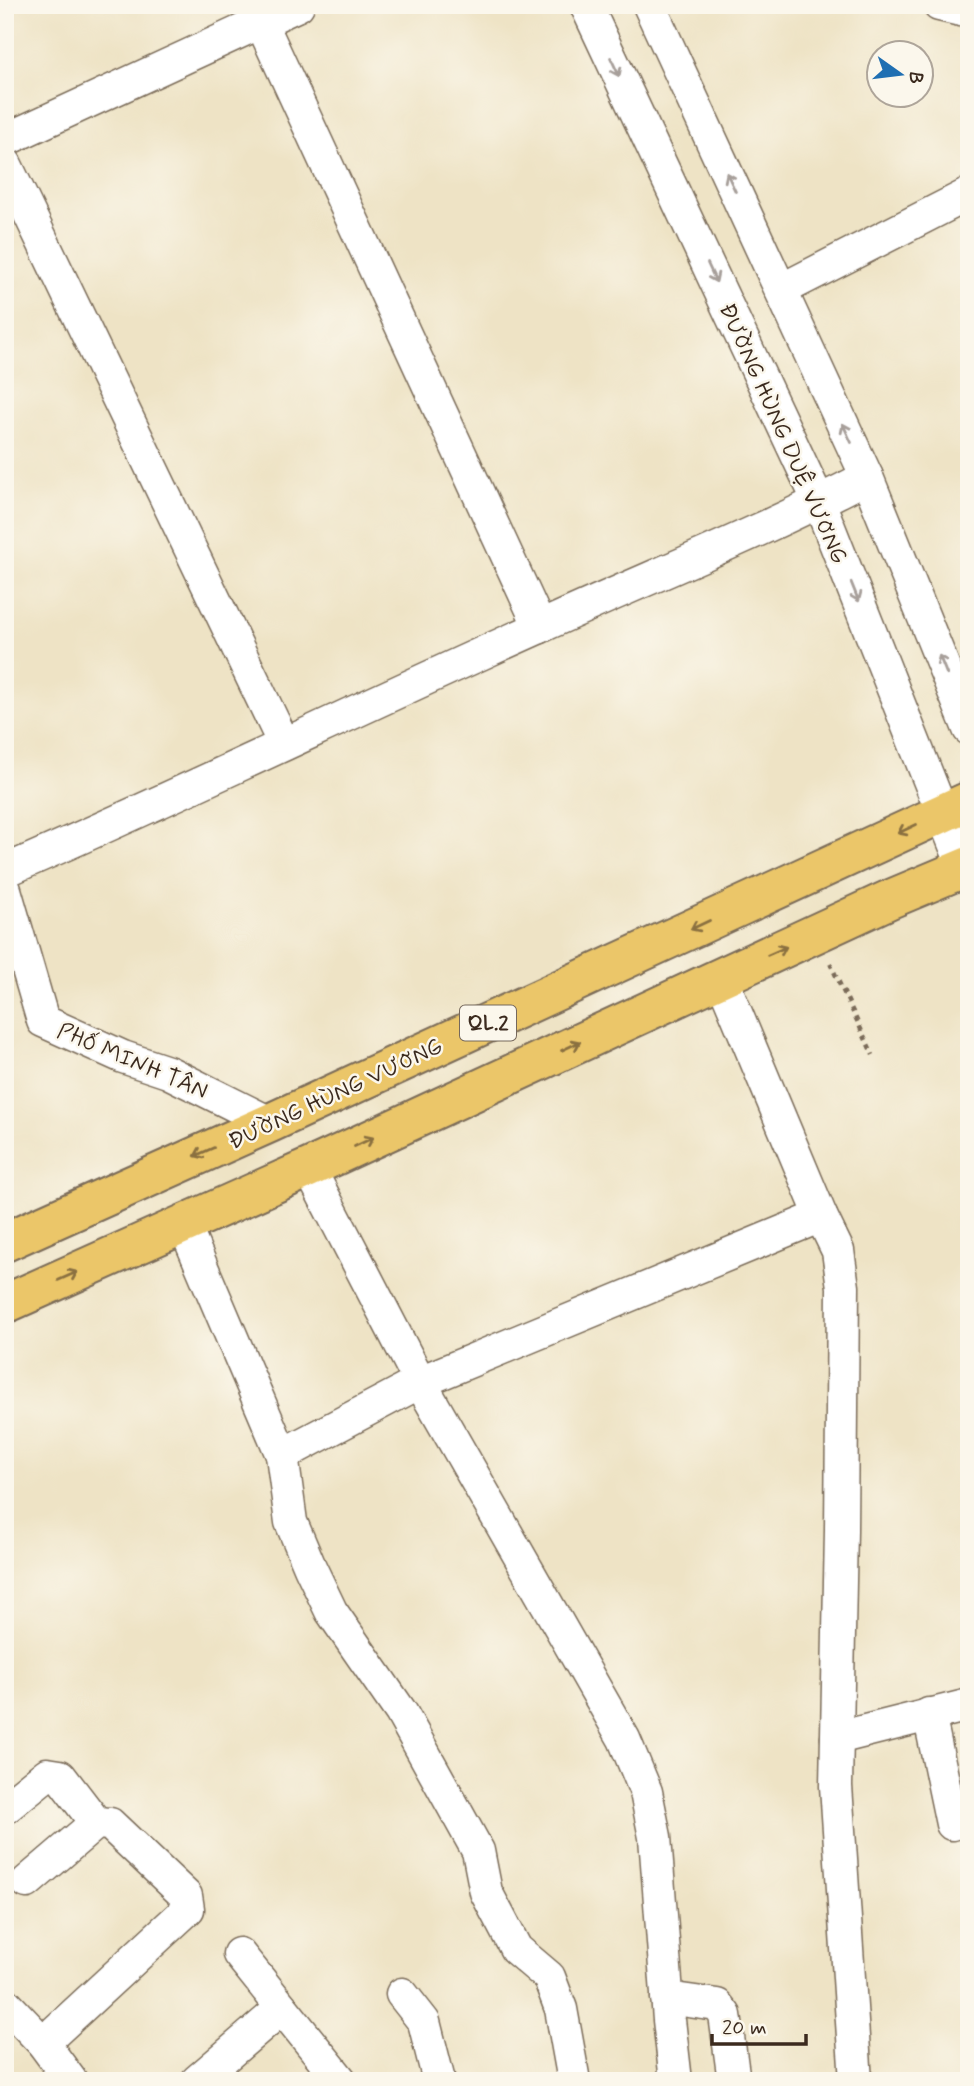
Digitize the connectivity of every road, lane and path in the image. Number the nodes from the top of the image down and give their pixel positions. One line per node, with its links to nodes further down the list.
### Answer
1 (298, 5): 6 (street)
2 (586, 5): 12 (street, ĐƯỜNG HÙNG DUỆ VƯƠNG, one-way to 12)
3 (649, 5): 10 (street, one-way to 3)
4 (939, 5): 5 (street)
5 (969, 12)
6 (261, 22): 7 (street); 13 (street)
7 (5, 140)
8 (5, 163): 15 (street)
9 (969, 194): 10 (street)
10 (781, 290): 11 (street, one-way to 10)
11 (867, 477): 12 (street); 14 (street, one-way to 11)
12 (819, 502): 13 (street); 16 (street, ĐƯỜNG HÙNG DUỆ VƯƠNG, one-way to 16)
13 (540, 627): 15 (street)
14 (969, 729)
15 (284, 744): 18 (street)
16 (956, 807): 17 (street, ĐƯỜNG HÙNG DUỆ VƯƠNG); 23 (main road, ĐƯỜNG HÙNG VƯƠNG / QL.2, one-way to 23)
17 (967, 870): 20 (main road, QL.2)
18 (5, 872)
19 (5, 890): 23 (street, PHỐ MINH TÂN)
20 (817, 933): 21 (main road, QL.2, one-way to 20); 22 (path)
21 (721, 977): 24 (main road, QL.2, one-way to 21); 25 (street)
22 (873, 1055)
23 (270, 1123): 27 (main road, ĐƯỜNG HÙNG VƯƠNG / QL.2, one-way to 27)
24 (309, 1168): 26 (main road, QL.2); 29 (street)
25 (821, 1216): 29 (street); 33 (street)
26 (184, 1225): 28 (main road, QL.2, one-way to 26); 30 (street)
27 (5, 1242)
28 (5, 1304)
29 (420, 1382): 30 (street); 40 (street)
30 (282, 1455): 48 (street)
31 (969, 1705): 32 (street)
32 (929, 1714): 33 (street); 36 (street)
33 (837, 1738): 51 (street)
34 (5, 1808): 35 (street)
35 (96, 1823): 37 (street); 43 (street)
36 (952, 1824)
37 (27, 1882)
38 (239, 1954): 42 (street)
39 (402, 1994): 47 (street)
40 (667, 1998): 49 (street); 50 (street)
41 (5, 2003): 43 (street)
42 (282, 2008): 45 (street); 46 (street)
43 (43, 2043): 44 (street)
44 (71, 2081)
45 (197, 2081)
46 (341, 2081)
47 (439, 2081)
48 (574, 2081)
49 (676, 2081)
50 (734, 2081)
51 (856, 2081)

